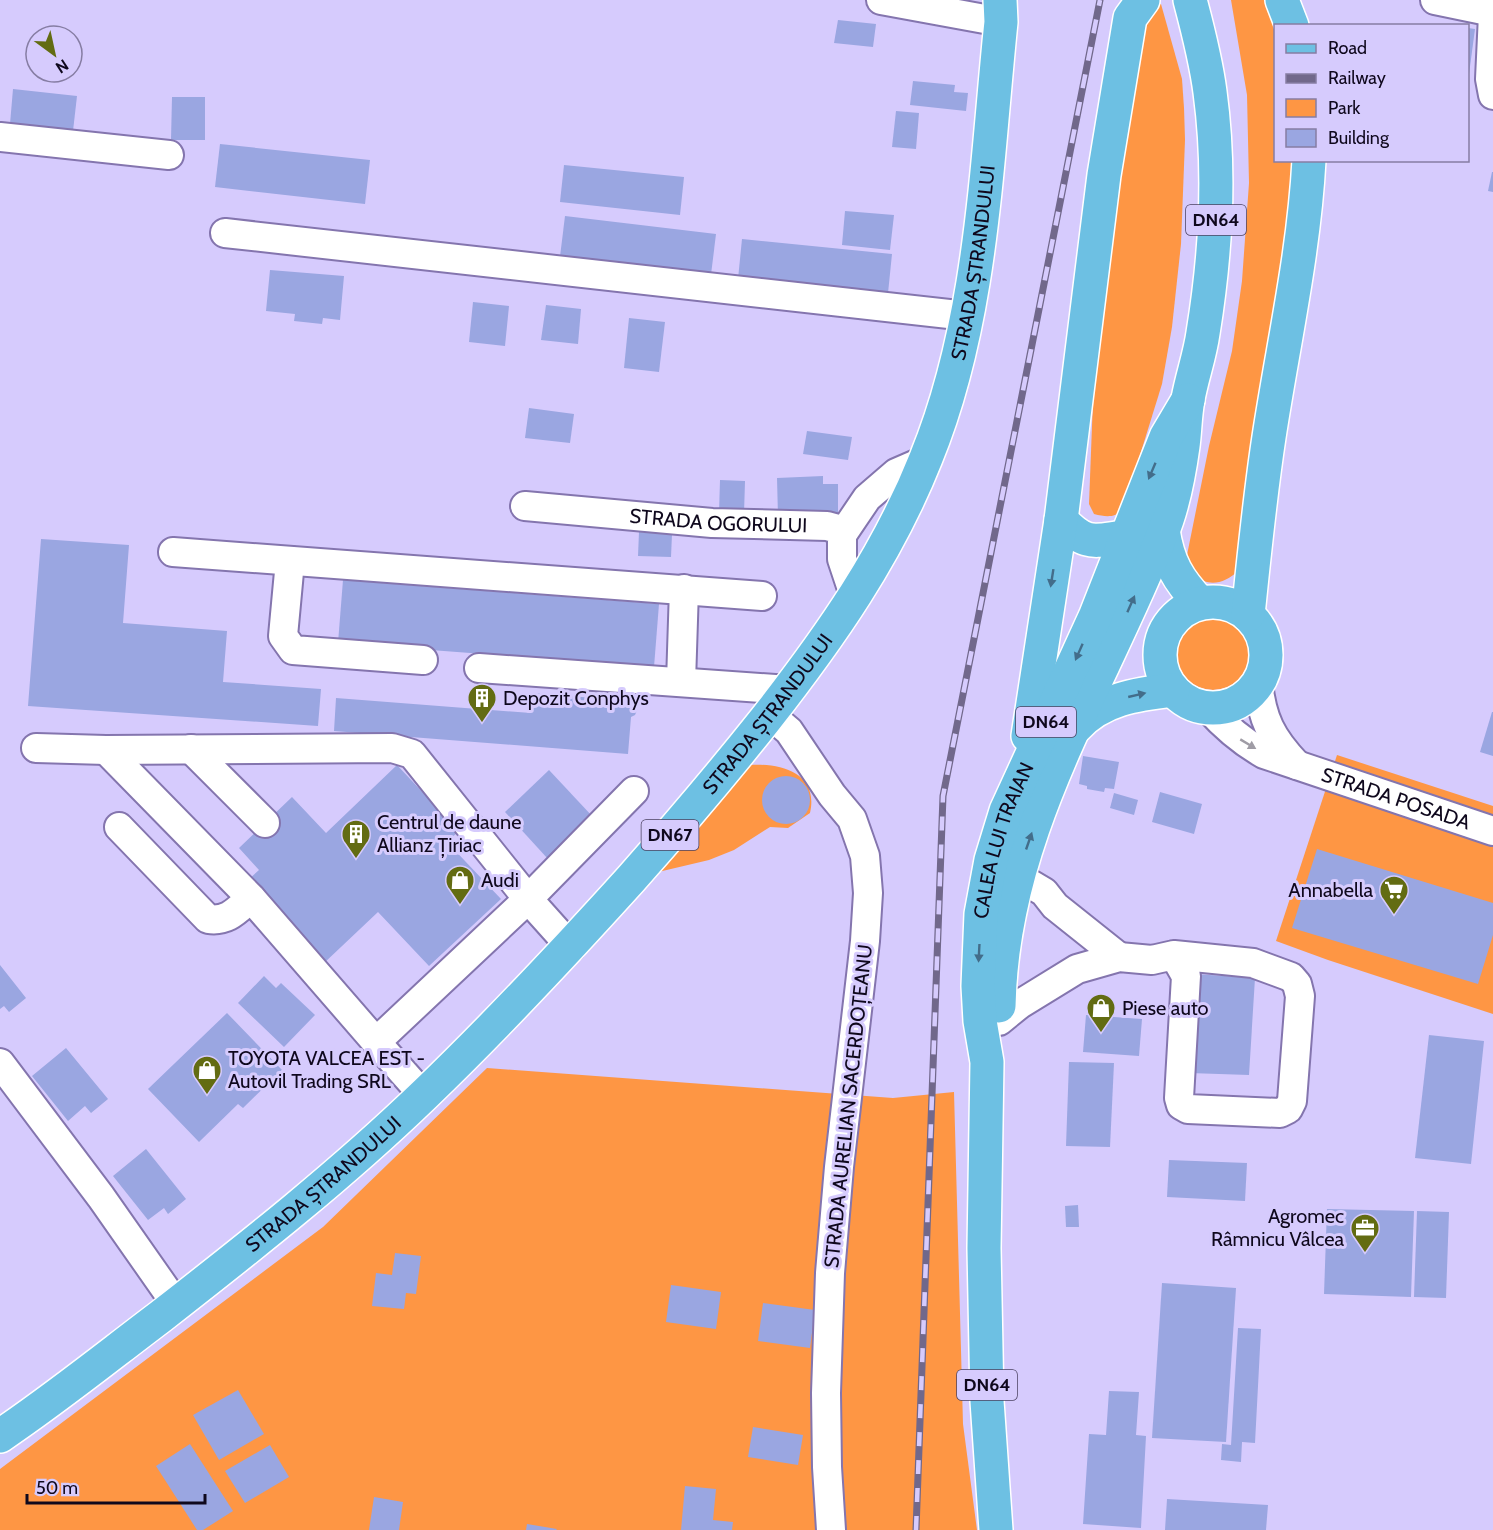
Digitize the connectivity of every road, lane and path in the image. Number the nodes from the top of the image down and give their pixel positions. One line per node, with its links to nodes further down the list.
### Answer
1 (881, 0): 6 (street)
2 (1190, 0): 15 (main road, CALEA LUI TRAIAN / DN64)
3 (1282, 0): 8 (main road)
4 (1435, 0): 7 (street)
5 (1136, 6): 18 (main road)
6 (1003, 7): 14 (main road, STRADA ȘTRANDULUI / DN67)
7 (1493, 14): 9 (street)
8 (1291, 24)
9 (1493, 95)
10 (0, 137): 11 (street)
11 (169, 154)
12 (1309, 162): 28 (main road)
13 (225, 233): 14 (street)
14 (967, 316): 16 (main road, STRADA ȘTRANDULUI / DN67)
15 (1188, 400): 19 (main road, CALEA LUI TRAIAN / DN64); 21 (main road, CALEA LUI TRAIAN / DN64, one-way to 21)
16 (926, 460): 20 (street); 26 (main road, STRADA ȘTRANDULUI / DN67)
17 (525, 506): 20 (street, STRADA OGORULUI)
18 (1061, 520): 21 (main road); 41 (main road, one-way to 41)
19 (1163, 531): 27 (main road); 36 (main road, CALEA LUI TRAIAN / DN64, one-way to 19)
20 (842, 536): 26 (street)
21 (1127, 537): 41 (main road, CALEA LUI TRAIAN / DN64, one-way to 41)
22 (172, 552): 23 (street)
23 (290, 561): 24 (street); 29 (street)
24 (684, 589): 25 (street); 31 (street)
25 (762, 596)
26 (855, 598): 34 (main road, STRADA ȘTRANDULUI / DN67)
27 (1200, 603): 28 (main road); 33 (main road)
28 (1248, 615): 32 (main road)
29 (423, 660)
30 (479, 668): 31 (street)
31 (681, 682): 34 (street)
32 (1258, 682): 35 (main road); 40 (street, STRADA POSADA)
33 (1173, 690): 35 (main road); 36 (main road, one-way to 33)
34 (779, 702): 49 (main road, STRADA ȘTRANDULUI / DN67); 59 (street, STRADA AURELIAN SACERDOȚEANU)
35 (1208, 708): 40 (street, STRADA POSADA, one-way to 40)
36 (1071, 733): 46 (main road, CALEA LUI TRAIAN / DN64, one-way to 36)
37 (36, 748): 39 (street)
38 (191, 749): 39 (street); 43 (street); 48 (street)
39 (106, 750): 47 (street)
40 (1299, 766): 45 (street, STRADA POSADA)
41 (1022, 772): 54 (main road, CALEA LUI TRAIAN / DN64, one-way to 54)
42 (634, 791): 48 (street)
43 (265, 823)
44 (119, 826): 47 (street)
45 (1493, 831)
46 (1017, 876): 51 (street); 52 (main road, CALEA LUI TRAIAN / DN64)
47 (251, 898): 53 (street)
48 (528, 899): 49 (street); 53 (street)
49 (571, 947): 56 (main road, STRADA ȘTRANDULUI / DN67)
50 (1174, 955): 50 (street); 51 (street)
51 (1119, 957): 52 (street)
52 (999, 1021): 54 (main road, CALEA LUI TRAIAN / DN64)
53 (376, 1042): 56 (street)
54 (987, 1062): 60 (main road, CALEA LUI TRAIAN / DN64)
55 (0, 1063): 57 (street)
56 (424, 1096): 57 (main road, STRADA ȘTRANDULUI / DN67)
57 (176, 1304): 58 (main road, STRADA ȘTRANDULUI / DN67)
58 (0, 1436)
59 (831, 1530)
60 (996, 1530)

